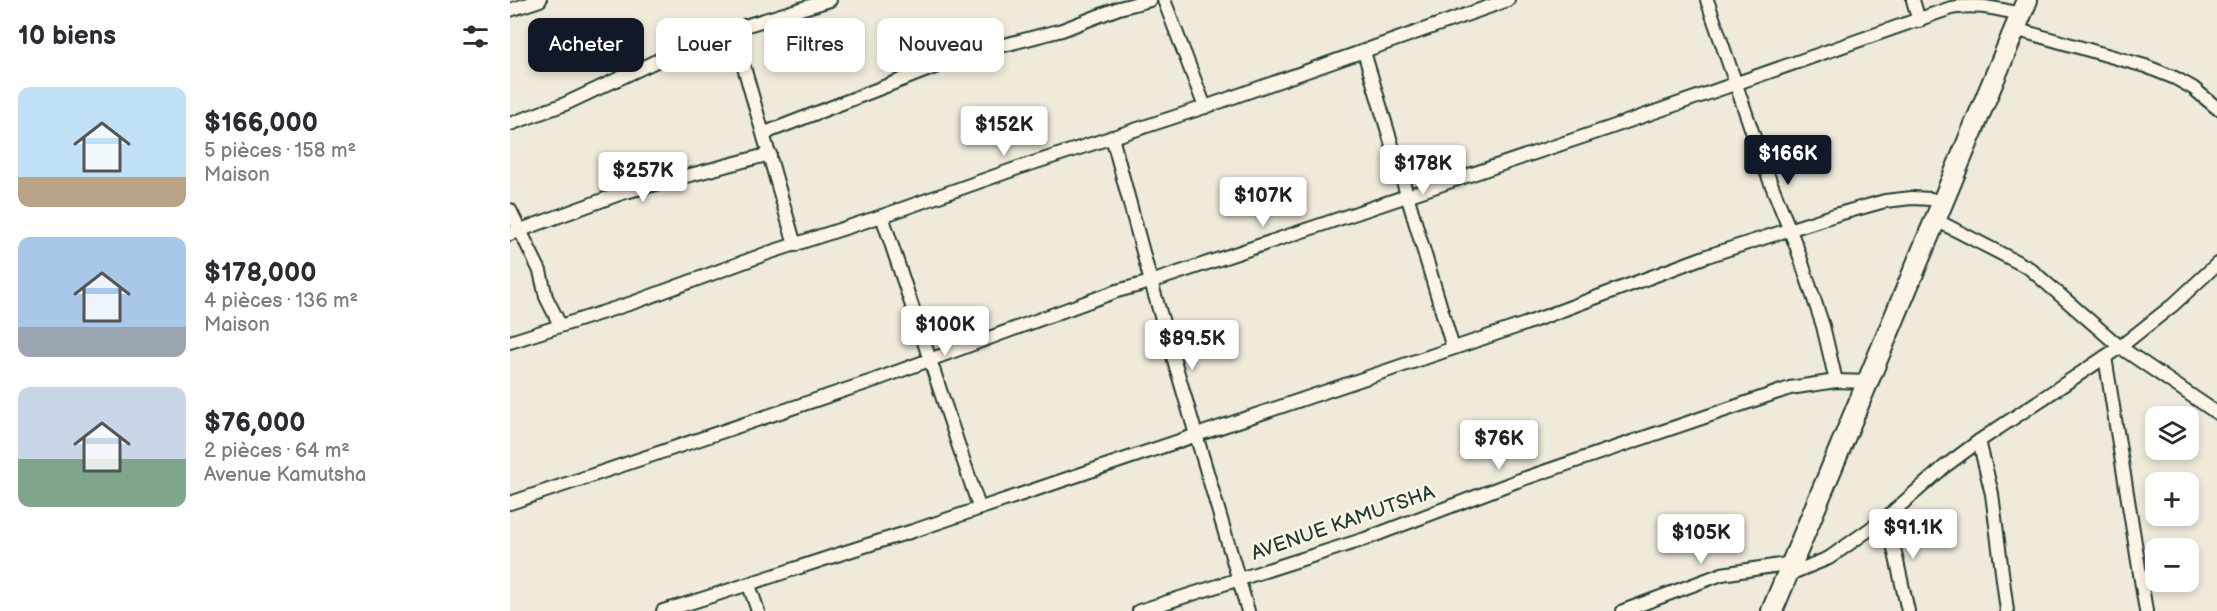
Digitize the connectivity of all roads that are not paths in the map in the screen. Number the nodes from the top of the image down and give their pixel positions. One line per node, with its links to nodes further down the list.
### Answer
1 (540, 0): 8 (street)
2 (830, 0): 11 (street)
3 (1149, 0): 19 (street)
4 (1164, 0): 16 (street)
5 (1508, 0): 12 (street)
6 (1707, 0): 15 (street)
7 (1913, 0): 10 (street)
8 (510, 10)
9 (2021, 14): 10 (street); 17 (street); 24 (highway)
10 (1919, 21): 15 (street)
11 (752, 23)
12 (1364, 52): 16 (street); 22 (street)
13 (656, 61): 18 (street)
14 (746, 72): 19 (street)
15 (1737, 83): 22 (street); 26 (street)
16 (1204, 107): 20 (street)
17 (2217, 108)
18 (510, 124)
19 (765, 135): 21 (street)
20 (1112, 137): 25 (street); 30 (street)
21 (770, 154): 27 (street); 28 (street)
22 (1407, 194): 30 (street); 34 (street)
23 (510, 210): 27 (street)
24 (1940, 211): 26 (street); 33 (street); 38 (highway)
25 (882, 216): 28 (street); 36 (street)
26 (1788, 231): 34 (street); 37 (street)
27 (514, 232): 31 (street)
28 (795, 244): 31 (street)
29 (2217, 264): 33 (street)
30 (1150, 282): 36 (street); 40 (street)
31 (560, 325): 32 (street)
32 (510, 342)
33 (2120, 347): 35 (street); 39 (street)
34 (1453, 348): 40 (street)
35 (2105, 357): 41 (street); 56 (street)
36 (930, 361): 42 (street); 43 (street)
37 (1836, 381): 38 (street, AVENUE KAMUTSHA); 46 (street, AVENUE KAMUTSHA)
38 (1869, 382): 45 (highway)
39 (2217, 413)
40 (1195, 436): 43 (street); 46 (street)
41 (1979, 441): 44 (street); 55 (street)
42 (510, 503)
43 (979, 507): 47 (street)
44 (1887, 517): 45 (street); 54 (street)
45 (1789, 569): 52 (street); 53 (highway)
46 (1238, 579): 50 (street, AVENUE KAMUTSHA); 51 (street)
47 (749, 585): 48 (street); 49 (street)
48 (663, 611)
49 (758, 611)
50 (1139, 611)
51 (1248, 611)
52 (1623, 611)
53 (1772, 611)
54 (1908, 611)
55 (2007, 611)
56 (2146, 611)

